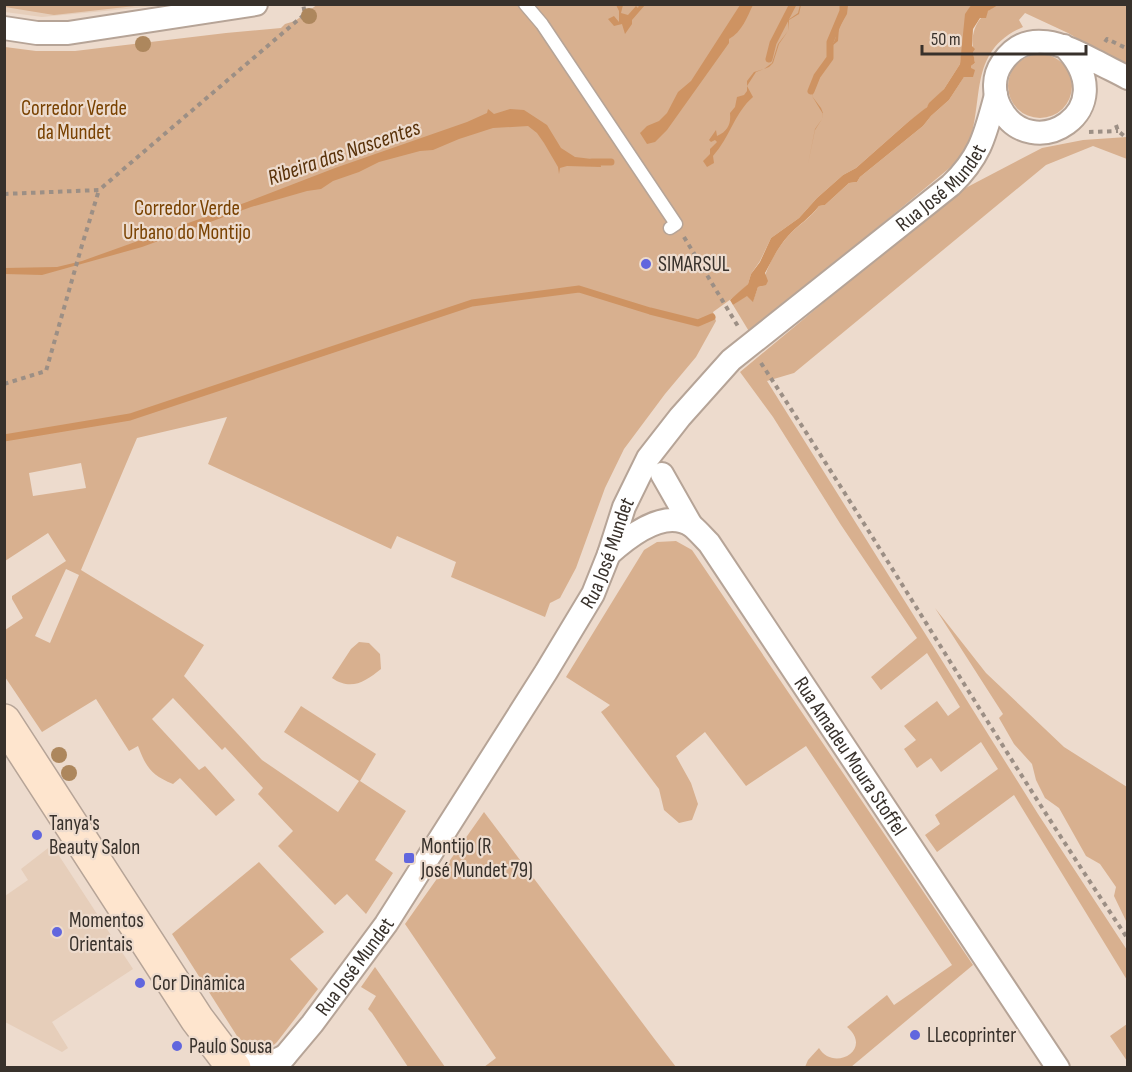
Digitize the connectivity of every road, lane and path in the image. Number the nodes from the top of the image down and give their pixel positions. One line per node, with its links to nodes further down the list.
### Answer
1 (256, 4): 4 (street)
2 (303, 4): 12 (path)
3 (525, 4): 14 (lane)
4 (4, 28)
5 (1064, 46): 6 (street); 7 (street); 7 (street)
6 (1126, 77)
7 (996, 95): 15 (street, Rua José Mundet)
8 (1116, 125): 9 (path)
9 (1118, 131): 10 (path); 11 (path)
10 (1086, 132)
11 (1128, 139)
12 (99, 190): 13 (path); 16 (path)
13 (4, 194)
14 (673, 226): 15 (path)
15 (750, 345): 19 (street, Rua José Mundet); 21 (path)
16 (4, 384)
17 (662, 474): 18 (street, Rua Amadeu Moura Stoffel)
18 (691, 525): 19 (street); 26 (street, Rua Amadeu Moura Stoffel)
19 (609, 554): 23 (street, Rua José Mundet)
20 (4, 721): 22 (main road)
21 (1128, 939)
22 (197, 1019): 23 (street); 24 (main road); 25 (main road)
23 (280, 1062)
24 (216, 1068)
25 (234, 1068)
26 (1058, 1068)

